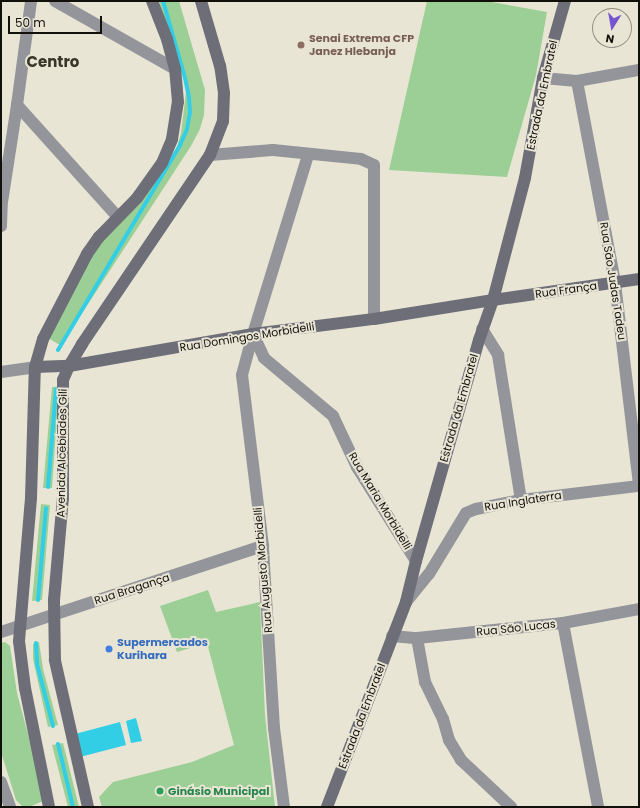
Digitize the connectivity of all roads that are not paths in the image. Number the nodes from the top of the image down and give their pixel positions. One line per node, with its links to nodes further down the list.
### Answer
1 (31, 1): 10 (street)
2 (56, 1): 6 (street)
3 (152, 1): 6 (street)
4 (200, 1): 12 (street, Avenida Alcebíades Gili)
5 (565, 1): 8 (street, Estrada da Embratel)
6 (175, 69): 14 (street)
7 (639, 70): 9 (street)
8 (543, 78): 9 (street); 18 (street, Estrada da Embratel)
9 (577, 81): 17 (street, Rua São Judas Tadeu)
10 (18, 105): 13 (street); 14 (street)
11 (308, 154): 12 (street); 19 (street); 21 (street, Rua Augusto Morbidelli)
12 (210, 155): 22 (street, Avenida Alcebíades Gili)
13 (1, 202): 15 (street)
14 (118, 216): 23 (street)
15 (1, 226)
16 (639, 279): 17 (street, Rua França)
17 (615, 283): 18 (street, Rua França); 25 (street, Rua São Judas Tadeu)
18 (493, 300): 19 (street, Rua Domingos Morbidelli); 20 (street, Estrada da Embratel)
19 (374, 319): 21 (street, Rua Domingos Morbidelli)
20 (482, 329): 26 (street); 28 (street, Estrada da Embratel)
21 (253, 334): 22 (street, Rua Domingos Morbidelli); 27 (street, Rua Augusto Morbidelli); 28 (street, Rua Maria Morbidelli)
22 (69, 366): 23 (street, Rua Domingos Morbidelli); 31 (street, Avenida Alcebíades Gili)
23 (35, 367): 24 (street, Rua Domingos Morbidelli); 33 (street)
24 (1, 372)
25 (639, 485): 26 (street, Rua Inglaterra)
26 (521, 500): 29 (street, Rua Inglaterra)
27 (263, 546): 31 (street, Rua Bragança); 41 (street, Rua Augusto Morbidelli)
28 (416, 561): 29 (street, Estrada da Embratel)
29 (406, 602): 35 (street, Estrada da Embratel)
30 (639, 610): 32 (street, Rua São Lucas)
31 (54, 615): 33 (street, Rua Bragança); 40 (street, Avenida Alcebíades Gili)
32 (563, 622): 36 (street, Rua São Lucas); 44 (street)
33 (20, 626): 34 (street, Rua Bragança); 39 (street)
34 (1, 632)
35 (392, 636): 36 (street, Rua São Lucas); 42 (street, Estrada da Embratel)
36 (417, 638): 43 (street)
37 (1, 782): 38 (street)
38 (10, 807)
39 (49, 807)
40 (88, 807)
41 (284, 807)
42 (327, 807)
43 (510, 807)
44 (598, 807)

